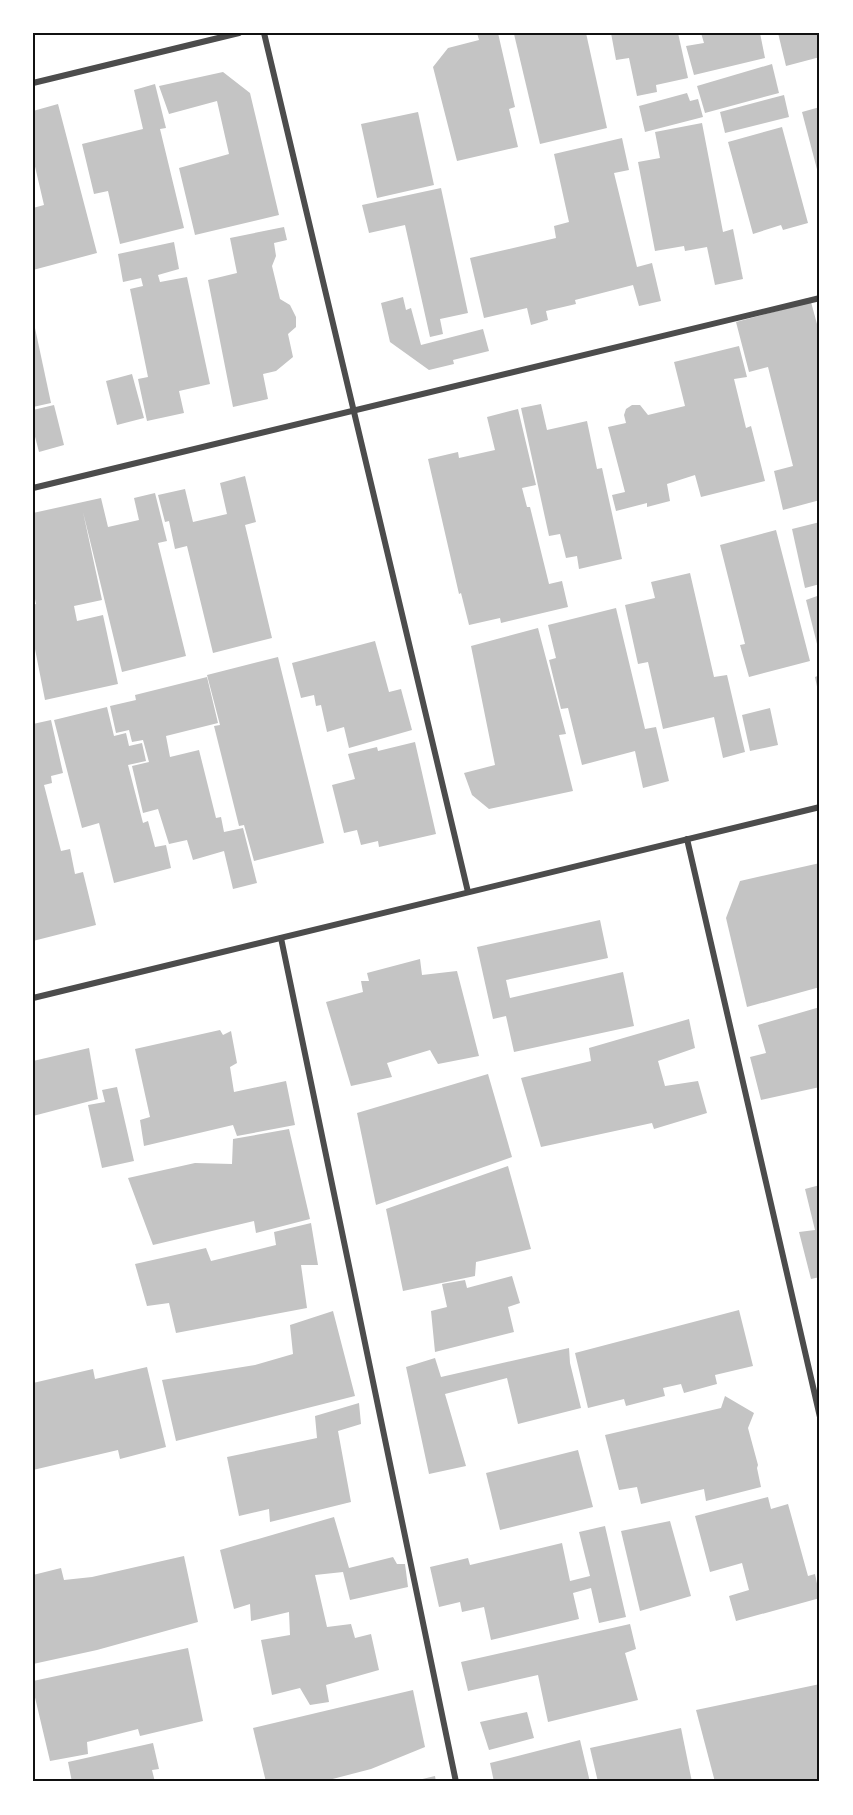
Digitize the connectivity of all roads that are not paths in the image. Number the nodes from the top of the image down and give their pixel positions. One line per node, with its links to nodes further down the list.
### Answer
1 (239, 33): 3 (street)
2 (264, 33): 5 (street)
3 (33, 83)
4 (820, 298): 5 (street)
5 (354, 411): 6 (street); 9 (street)
6 (33, 488)
7 (820, 807): 8 (street)
8 (687, 839): 9 (street); 12 (street)
9 (468, 892): 10 (street)
10 (281, 938): 11 (street); 13 (street)
11 (33, 998)
12 (820, 1417)
13 (456, 1782)

